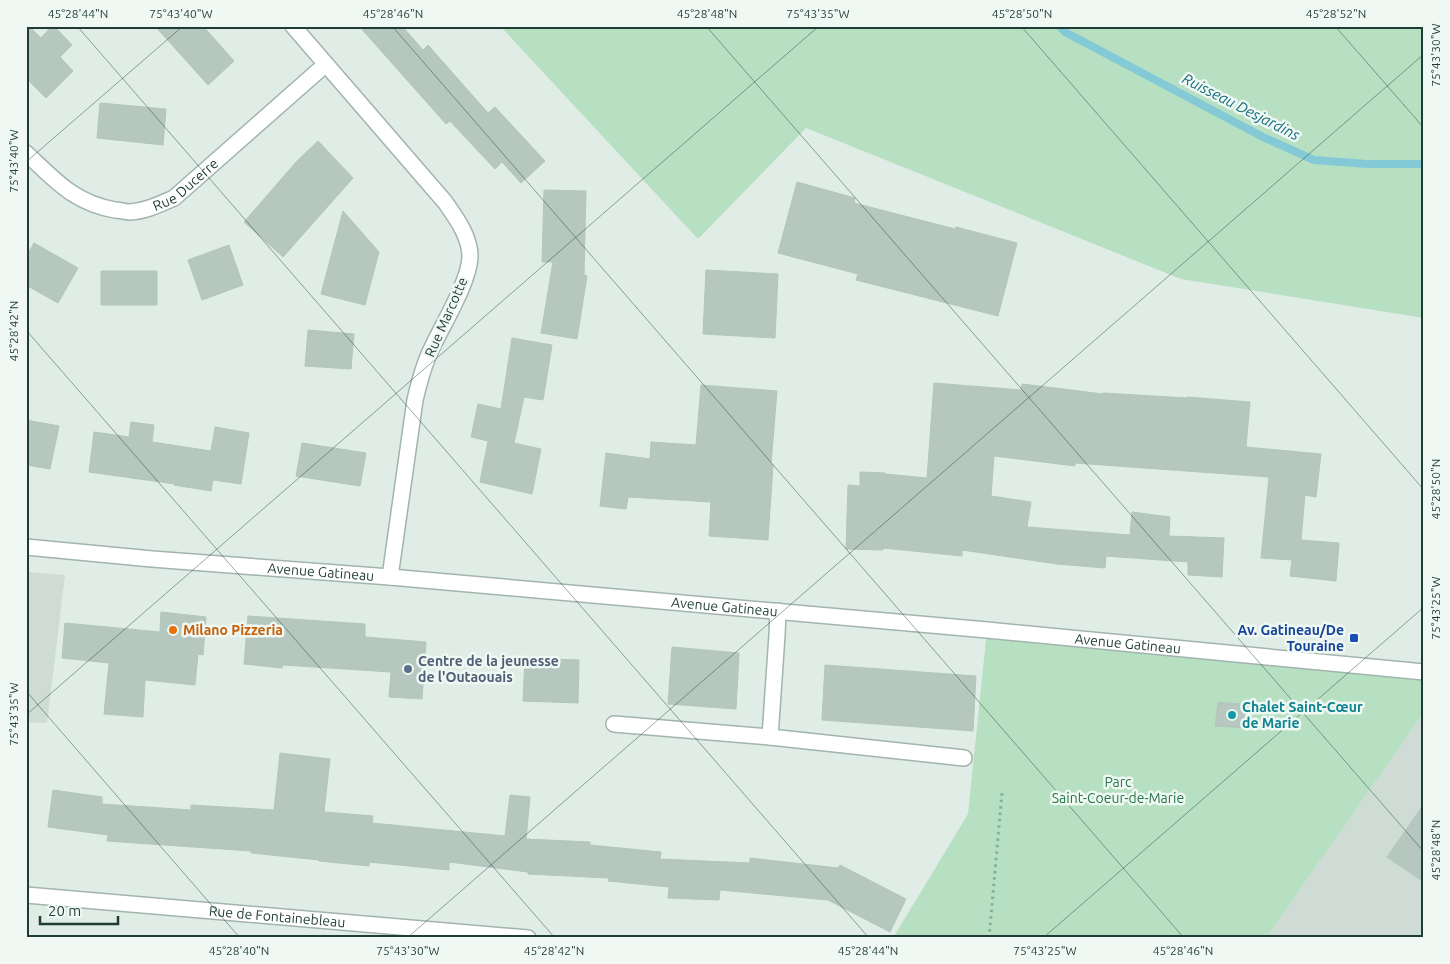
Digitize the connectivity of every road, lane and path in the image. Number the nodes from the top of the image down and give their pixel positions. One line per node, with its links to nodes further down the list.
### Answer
1 (293, 26): 2 (street, Rue Marcotte)
2 (326, 64): 3 (street, Rue Ducerre); 5 (street, Rue Marcotte)
3 (26, 153)
4 (26, 547): 5 (street, Avenue Gatineau)
5 (390, 577): 6 (street, Avenue Gatineau)
6 (778, 611): 7 (street, Avenue Gatineau); 9 (street)
7 (1424, 672)
8 (614, 724): 9 (street)
9 (770, 737): 10 (street)
10 (964, 758)
11 (1002, 793): 14 (path)
12 (26, 895): 13 (street, Rue de Fontainebleau)
13 (528, 938)
14 (989, 938)

